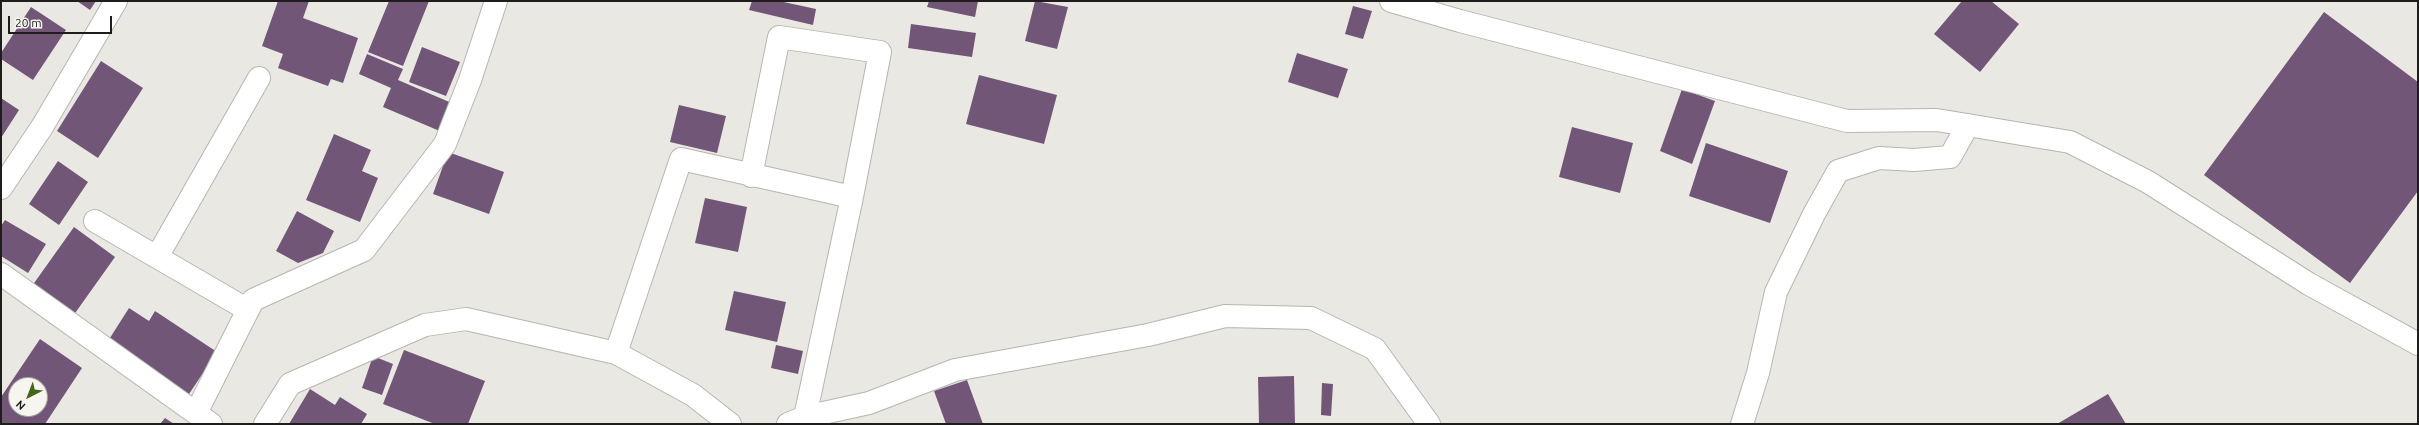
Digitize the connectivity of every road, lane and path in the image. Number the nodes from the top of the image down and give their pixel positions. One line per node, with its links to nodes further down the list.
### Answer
1 (116, 1): 7 (street)
2 (496, 1): 12 (street)
3 (1391, 1): 5 (street)
4 (259, 78): 10 (street)
5 (1968, 125): 13 (street); 20 (street)
6 (751, 176): 8 (street); 8 (street); 14 (street)
7 (1, 188)
8 (852, 197): 16 (street)
9 (95, 221): 10 (street)
10 (158, 257): 12 (street)
11 (1, 274): 15 (street)
12 (248, 310): 15 (street)
13 (2418, 344)
14 (616, 353): 17 (street); 18 (street)
15 (204, 419)
16 (796, 420): 19 (street)
17 (265, 424)
18 (730, 424)
19 (1429, 424)
20 (1742, 424)

